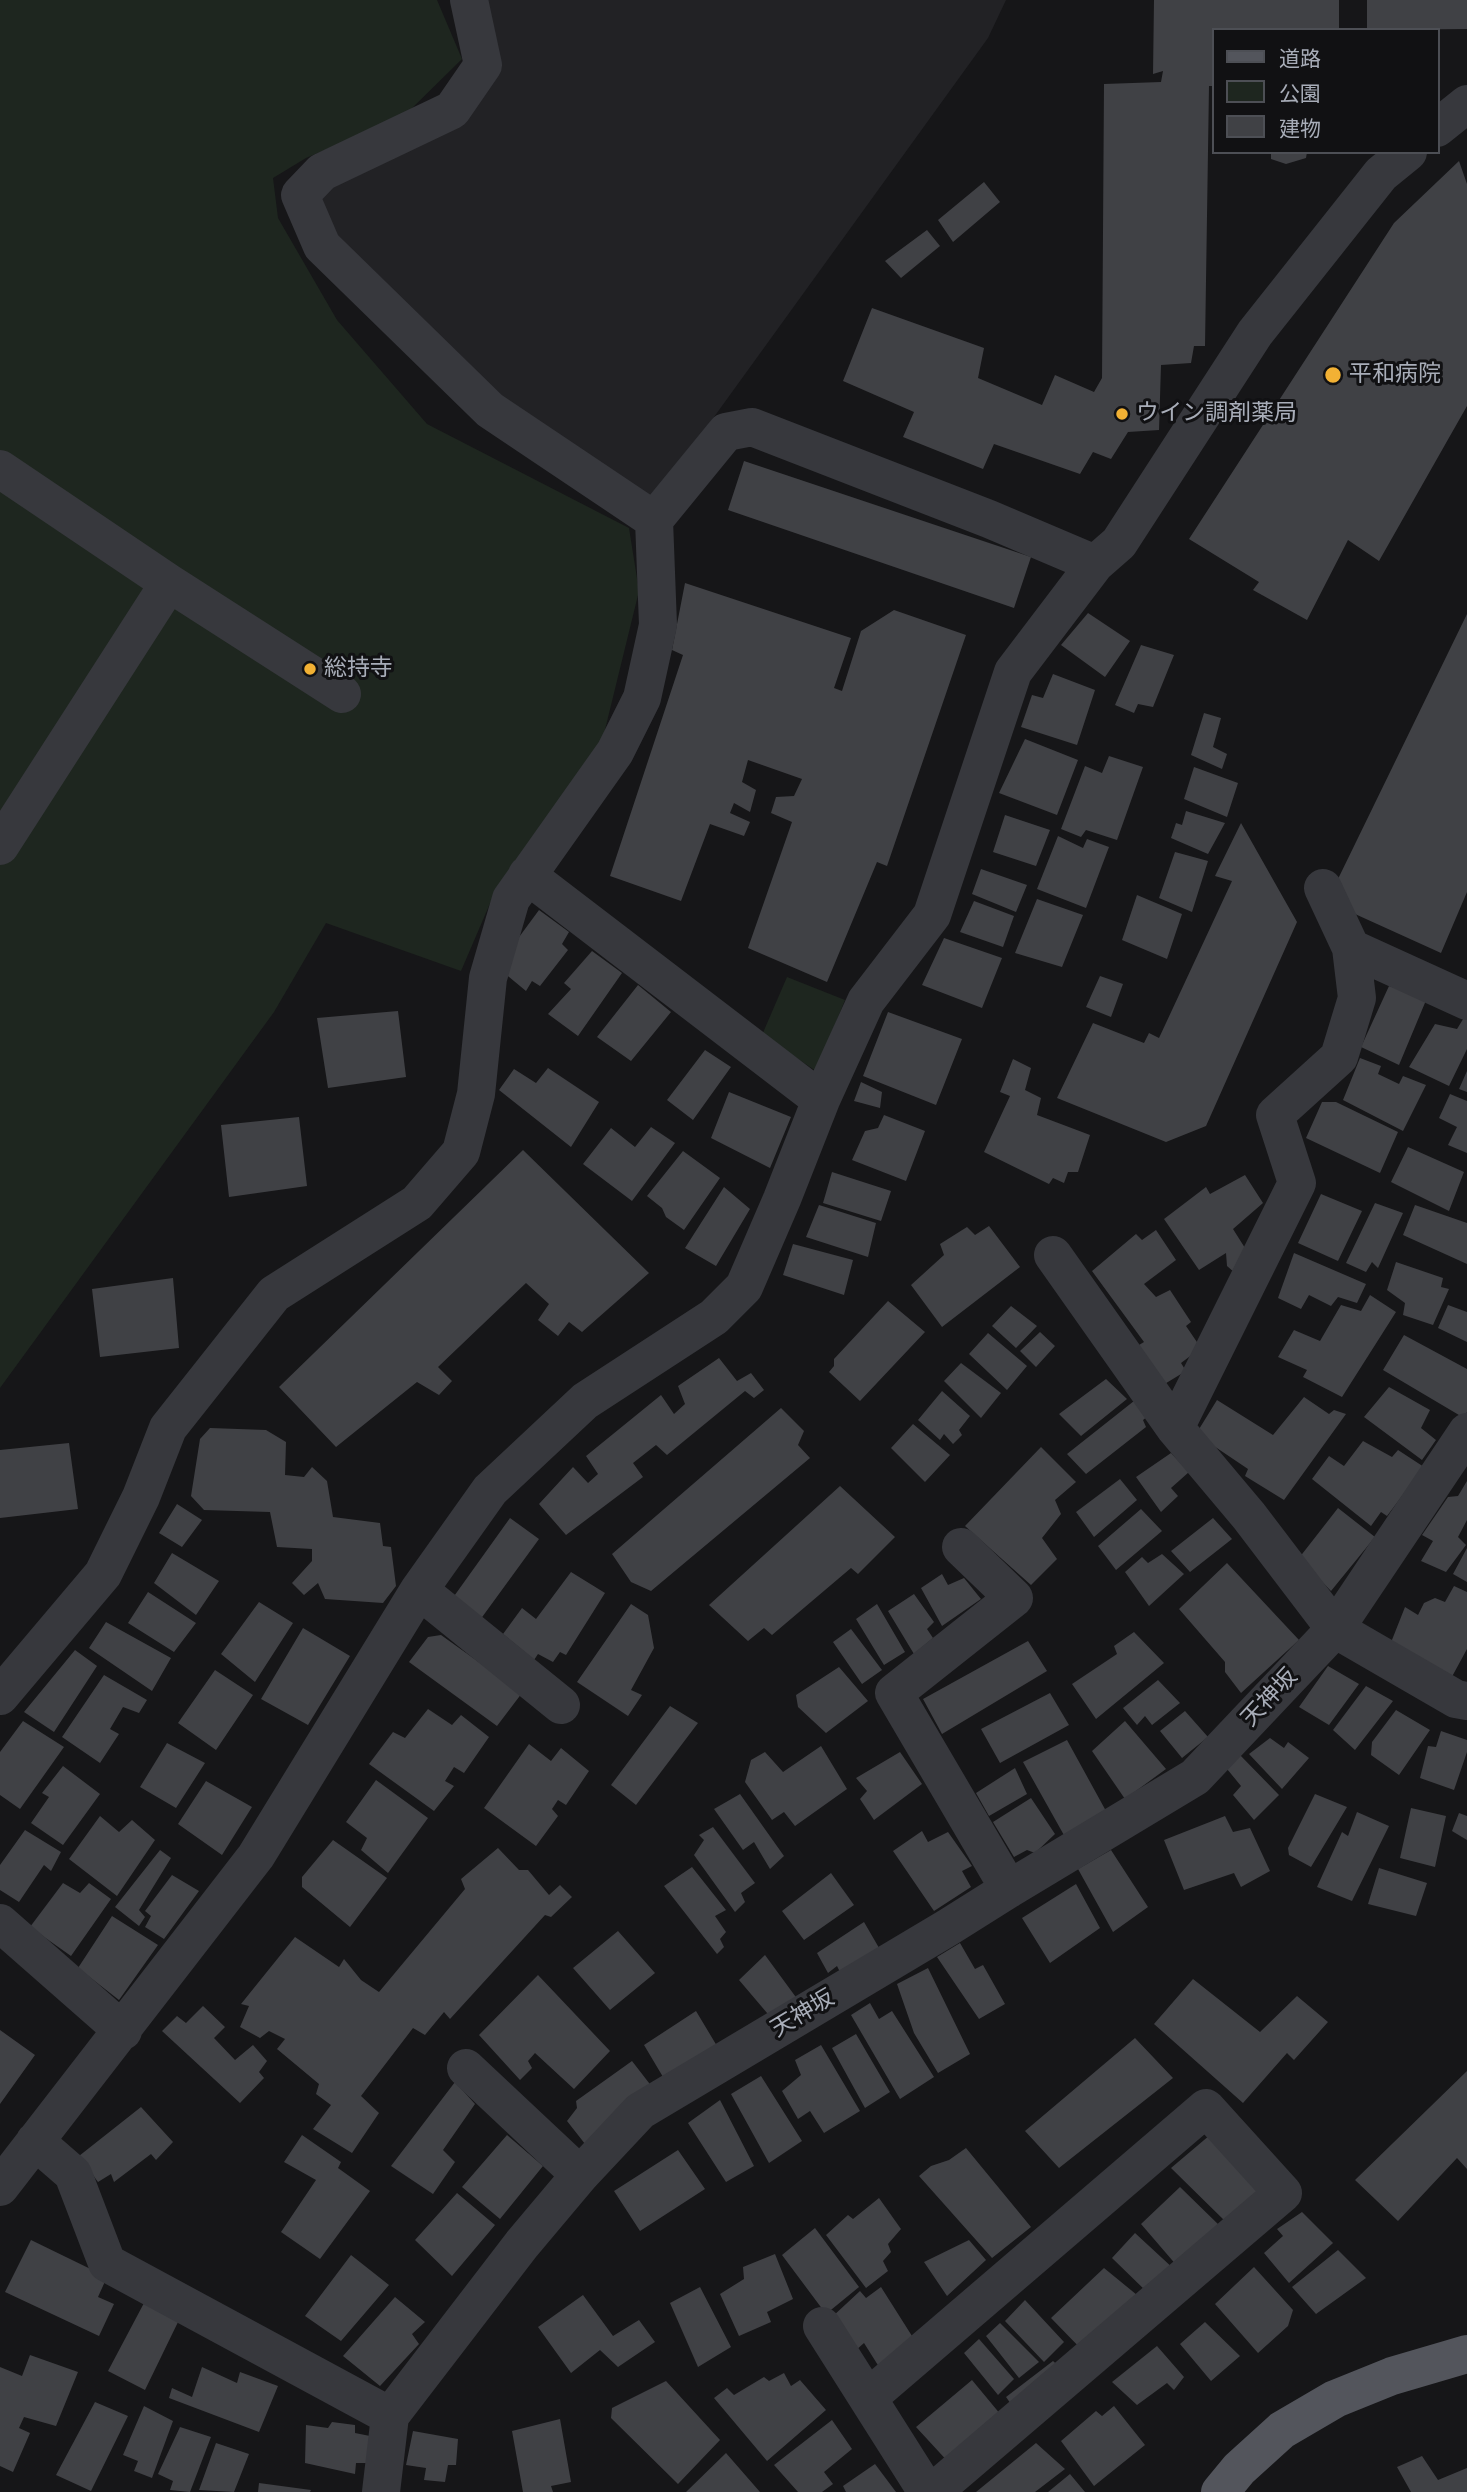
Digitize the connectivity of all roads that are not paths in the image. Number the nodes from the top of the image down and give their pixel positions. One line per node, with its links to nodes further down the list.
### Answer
1 (469, 0): 6 (street)
2 (1467, 104): 3 (street)
3 (1439, 126)
4 (1406, 154): 7 (street)
5 (0, 469): 8 (street)
6 (654, 520): 7 (street); 11 (street)
7 (1095, 564): 15 (street)
8 (169, 583): 9 (street); 10 (street)
9 (342, 694)
10 (0, 846)
11 (527, 875): 15 (street); 22 (street)
12 (1323, 888): 13 (street)
13 (1351, 948): 14 (street); 17 (street)
14 (1467, 1000)
15 (821, 1100): 20 (street)
16 (1053, 1255): 17 (street)
17 (1175, 1428): 21 (street)
18 (1467, 1432): 21 (street, 天神坂)
19 (961, 1547): 25 (street)
20 (419, 1590): 24 (street); 27 (street)
21 (1335, 1629): 23 (street); 25 (street, 天神坂)
22 (0, 1696)
23 (1467, 1702)
24 (561, 1705)
25 (1009, 1889): 30 (street, 天神坂)
26 (0, 1923): 27 (street)
27 (123, 2031): 29 (street)
28 (466, 2068): 30 (street)
29 (35, 2141): 31 (street); 35 (street)
30 (580, 2175): 35 (street, 天神坂)
31 (0, 2187)
32 (822, 2326): 34 (street)
33 (1467, 2354): 36 (main road)
34 (869, 2397): 38 (street); 39 (street)
35 (390, 2416): 37 (street)
36 (1236, 2484)
37 (381, 2492)
38 (927, 2492)
39 (933, 2492)

